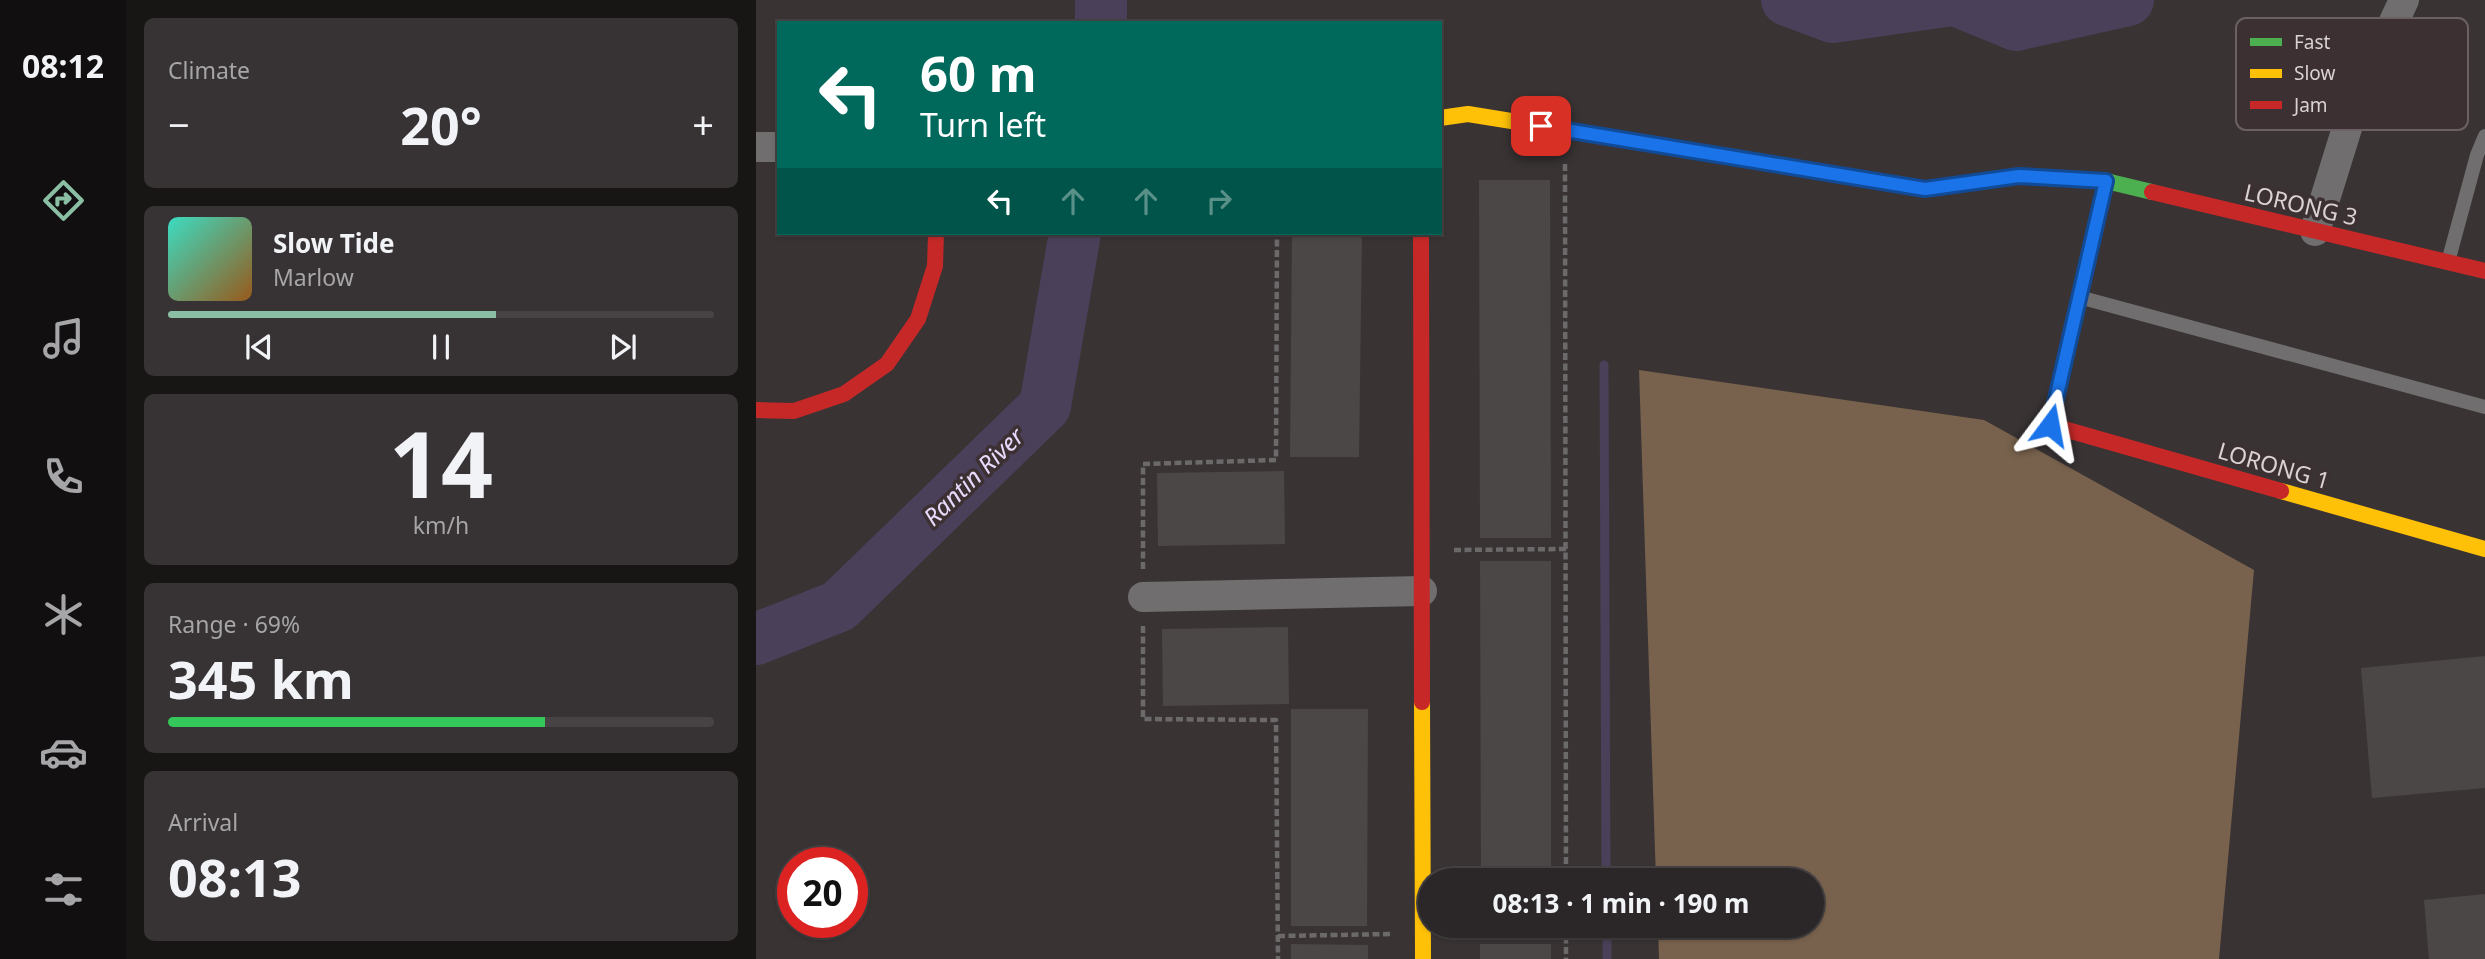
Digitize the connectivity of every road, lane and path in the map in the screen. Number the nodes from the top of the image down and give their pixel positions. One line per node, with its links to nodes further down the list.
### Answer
1 (2404, 0): 2 (street)
2 (2396, 18)
3 (1442, 118): 5 (street, LORONG 3)
4 (2346, 130): 10 (street)
5 (1565, 131): 9 (street, LORONG 3); 19 (path)
6 (2485, 136): 13 (lane)
7 (756, 147): 8 (street)
8 (777, 147)
9 (2106, 181): 10 (street, LORONG 3); 15 (lane)
10 (2315, 230): 13 (street, LORONG 3)
11 (936, 235): 17 (street)
12 (1421, 235): 21 (street)
13 (2448, 262): 14 (street, LORONG 3)
14 (2485, 271)
15 (2079, 298): 16 (lane); 18 (lane)
16 (2485, 407)
17 (756, 410)
18 (2050, 425): 20 (street, LORONG 1)
19 (1566, 549): 21 (path); 24 (path)
20 (2485, 549)
21 (1422, 550): 22 (street)
22 (1422, 591): 23 (street); 26 (street)
23 (1143, 597)
24 (1566, 868)
25 (1566, 938): 27 (path)
26 (1423, 959)
27 (1566, 959)

